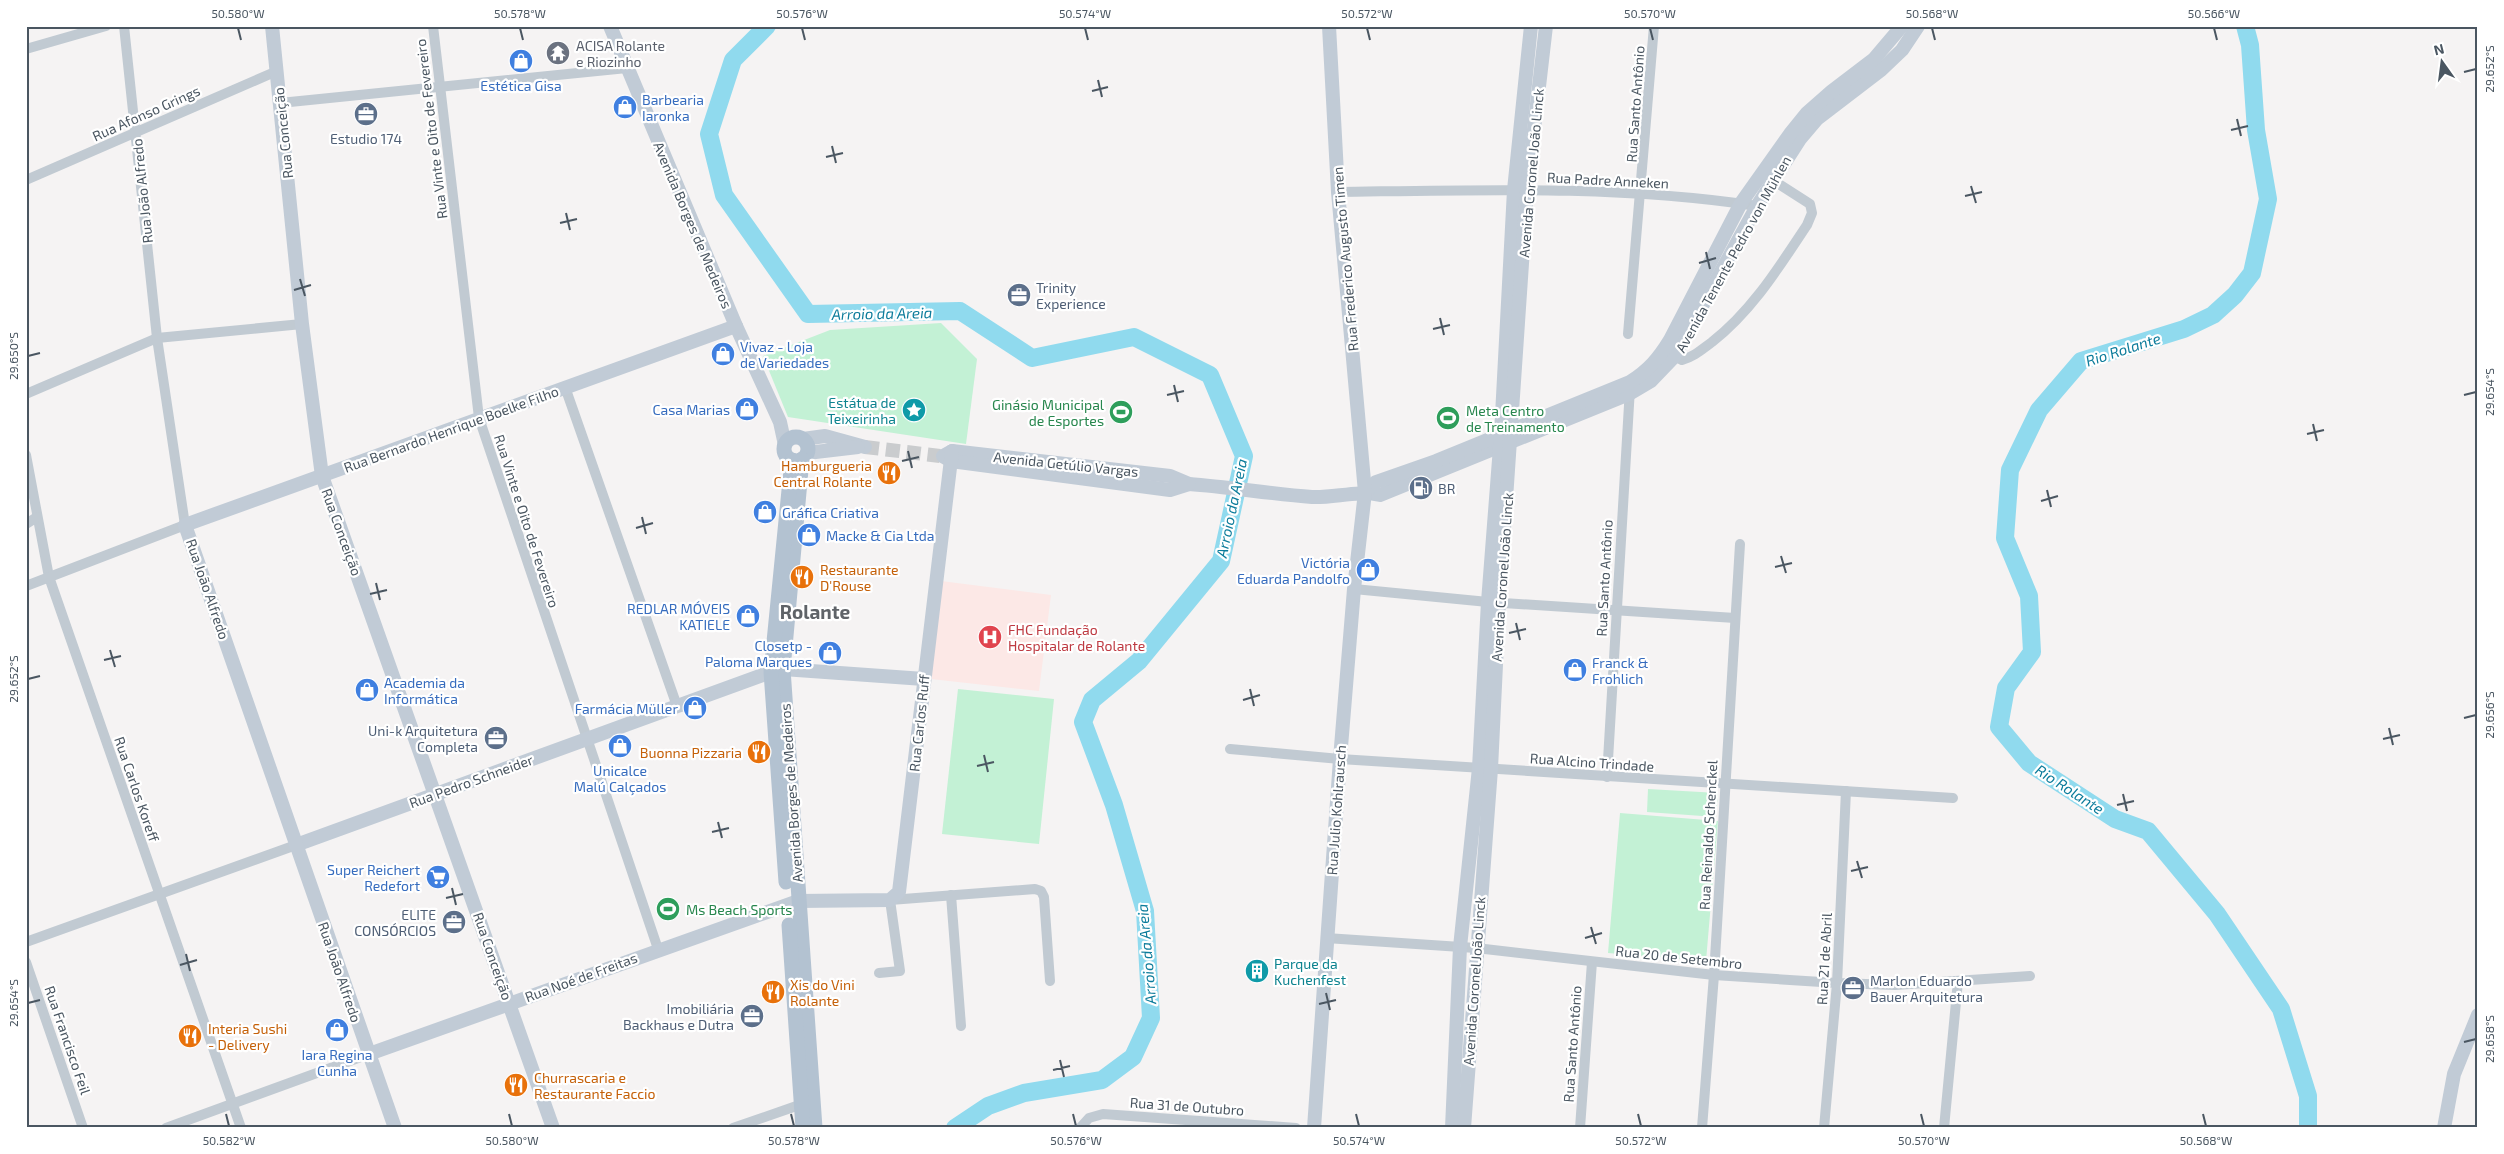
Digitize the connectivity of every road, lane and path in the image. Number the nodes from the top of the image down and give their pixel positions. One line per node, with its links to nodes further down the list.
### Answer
1 (106, 26): 12 (street)
2 (124, 26): 17 (street, Rua João Alfredo)
3 (272, 26): 14 (main road, Rua Conceição)
4 (433, 26): 15 (street, Rua Vinte e Oito de Fevereiro)
5 (610, 26): 13 (main road, Avenida Borges de Medeiros)
6 (1329, 26): 21 (main road, Rua Frederico Augusto Timen)
7 (1531, 26): 20 (main road, Avenida Coronel João Linck)
8 (1546, 26): 20 (main road, Avenida Coronel João Linck)
9 (1654, 26): 22 (street, Rua Santo Antônio)
10 (1902, 26): 23 (main road, Avenida Tenente Pedro von Mühlen)
11 (1918, 26): 19 (main road, Avenida Tenente Pedro von Mühlen)
12 (26, 49)
13 (627, 68): 15 (street); 26 (main road, Avenida Borges de Medeiros)
14 (277, 71): 16 (main road, Rua Conceição); 17 (street, Rua Afonso Grings)
15 (440, 87): 16 (street); 33 (street, Rua Vinte e Oito de Fevereiro)
16 (280, 103): 25 (main road, Rua Conceição)
17 (136, 132): 18 (street, Rua Afonso Grings); 28 (street, Rua João Alfredo)
18 (26, 180)
19 (1774, 181): 24 (main road, Avenida Tenente Pedro von Mühlen); 29 (street)
20 (1521, 190): 21 (street, Rua Padre Anneken); 22 (street, Rua Padre Anneken); 34 (main road, Avenida Coronel João Linck)
21 (1338, 192): 40 (main road, Rua Frederico Augusto Timen)
22 (1641, 194): 23 (street, Rua Padre Anneken); 27 (street, Rua Santo Antônio)
23 (1740, 203): 24 (street, Rua Padre Anneken); 29 (main road, Avenida Tenente Pedro von Mühlen)
24 (1756, 206): 29 (main road, Avenida Tenente Pedro von Mühlen)
25 (302, 324): 28 (street); 39 (main road, Rua Conceição)
26 (736, 326): 30 (main road, Rua Bernardo Henrique Boelke Filho); 36 (main road, Avenida Borges de Medeiros)
27 (1628, 334)
28 (157, 338): 32 (street); 43 (street, Rua João Alfredo)
29 (1669, 353): 31 (main road, Avenida Tenente Pedro von Mühlen)
30 (565, 387): 33 (main road, Rua Bernardo Henrique Boelke Filho); 53 (street)
31 (1630, 388): 34 (main road, Avenida Getúlio Vargas); 49 (street, Rua Santo Antônio)
32 (26, 394)
33 (479, 418): 39 (main road, Rua Bernardo Henrique Boelke Filho); 54 (street, Rua Vinte e Oito de Fevereiro)
34 (1506, 438): 40 (main road, Avenida Getúlio Vargas); 48 (main road, Avenida Coronel João Linck)
35 (862, 447): 36 (main road)
36 (798, 449): 51 (main road, Avenida Borges de Medeiros)
37 (26, 455): 41 (street, Rua Carlos Koreff)
38 (947, 456): 40 (main road, Avenida Getúlio Vargas); 52 (main road, Rua Carlos Ruff)
39 (322, 476): 43 (main road, Rua Bernardo Henrique Boelke Filho); 61 (main road, Rua Conceição)
40 (1365, 492): 47 (main road, Rua Julio Kohlrausch)
41 (37, 517): 42 (street); 45 (street, Rua Carlos Koreff)
42 (26, 524)
43 (186, 525): 45 (street, Rua Bernardo Henrique Boelke Filho); 63 (main road, Rua João Alfredo)
44 (1740, 544): 50 (street, Rua Reinaldo Schenckel)
45 (49, 577): 46 (street, Rua Bernardo Henrique Boelke Filho); 64 (street, Rua Carlos Koreff)
46 (26, 586)
47 (1354, 589): 48 (street); 56 (main road, Rua Julio Kohlrausch)
48 (1493, 602): 49 (street); 57 (main road, Avenida Coronel João Linck)
49 (1615, 610): 50 (street); 58 (street, Rua Santo Antônio)
50 (1735, 618): 59 (street, Rua Reinaldo Schenckel)
51 (777, 671): 52 (main road, Rua Pedro Schneider); 53 (main road, Rua Pedro Schneider); 67 (main road, Avenida Borges de Medeiros)
52 (924, 679): 66 (main road, Rua Carlos Ruff)
53 (677, 706): 54 (main road, Rua Pedro Schneider)
54 (586, 739): 61 (main road, Rua Pedro Schneider); 72 (street, Rua Vinte e Oito de Fevereiro)
55 (1230, 749): 56 (street, Rua Alcino Trindade)
56 (1340, 759): 57 (street, Rua Alcino Trindade); 68 (main road, Rua Julio Kohlrausch)
57 (1485, 768): 58 (street, Rua Alcino Trindade); 70 (main road, Avenida Coronel João Linck); 71 (main road, Avenida Coronel João Linck)
58 (1607, 777): 59 (street, Rua Alcino Trindade)
59 (1724, 784): 60 (street, Rua Alcino Trindade); 76 (street, Rua Reinaldo Schenckel)
60 (1846, 792): 62 (street, Rua Alcino Trindade); 80 (street, Rua 21 de Abril)
61 (435, 794): 63 (main road, Rua Pedro Schneider); 81 (main road, Rua Conceição)
62 (1953, 798)
63 (296, 845): 64 (street, Rua Pedro Schneider); 84 (main road, Rua João Alfredo)
64 (160, 896): 69 (street, Rua Pedro Schneider); 86 (street, Rua Carlos Koreff)
65 (951, 896): 66 (street); 78 (street); 83 (street)
66 (890, 900): 67 (main road, Rua Noé de Freitas); 75 (street)
67 (793, 902): 72 (main road, Rua Noé de Freitas); 85 (main road, Avenida Borges de Medeiros)
68 (1326, 938): 70 (street, Rua 20 de Setembro); 98 (main road, Rua Julio Kohlrausch)
69 (26, 942)
70 (1460, 947): 71 (street, Rua 20 de Setembro); 99 (main road, Avenida Coronel João Linck)
71 (1476, 948): 74 (street, Rua 20 de Setembro); 100 (main road, Avenida Coronel João Linck)
72 (658, 949): 81 (main road, Rua Noé de Freitas)
73 (26, 962): 88 (street, Rua Francisco Feil)
74 (1592, 962): 76 (street, Rua 20 de Setembro); 101 (street, Rua Santo Antônio)
75 (880, 973)
76 (1714, 975): 80 (street, Rua 20 de Setembro); 102 (street, Rua Reinaldo Schenckel)
77 (2030, 976): 79 (street, Rua 20 de Setembro)
78 (1050, 981)
79 (1958, 981): 80 (street, Rua 20 de Setembro); 104 (street)
80 (1837, 983): 103 (street, Rua 21 de Abril)
81 (509, 1002): 84 (main road, Rua Noé de Freitas); 92 (main road, Rua Conceição)
82 (2478, 1015): 105 (main road)
83 (961, 1026)
84 (369, 1054): 86 (street, Rua Noé de Freitas); 91 (main road, Rua João Alfredo)
85 (807, 1102): 93 (street); 94 (main road, Avenida Borges de Medeiros); 95 (main road, Avenida Borges de Medeiros)
86 (232, 1105): 89 (street, Rua Noé de Freitas); 90 (street, Rua Carlos Koreff)
87 (1206, 1124): 96 (street, Rua 31 de Outubro); 97 (street, Rua 31 de Outubro)
88 (83, 1128)
89 (166, 1128)
90 (240, 1128)
91 (395, 1128)
92 (553, 1128)
93 (733, 1128)
94 (803, 1128)
95 (815, 1128)
96 (1080, 1128)
97 (1296, 1128)
98 (1314, 1128)
99 (1452, 1128)
100 (1464, 1128)
101 (1580, 1128)
102 (1702, 1128)
103 (1824, 1128)
104 (1944, 1128)
105 (2444, 1128)

